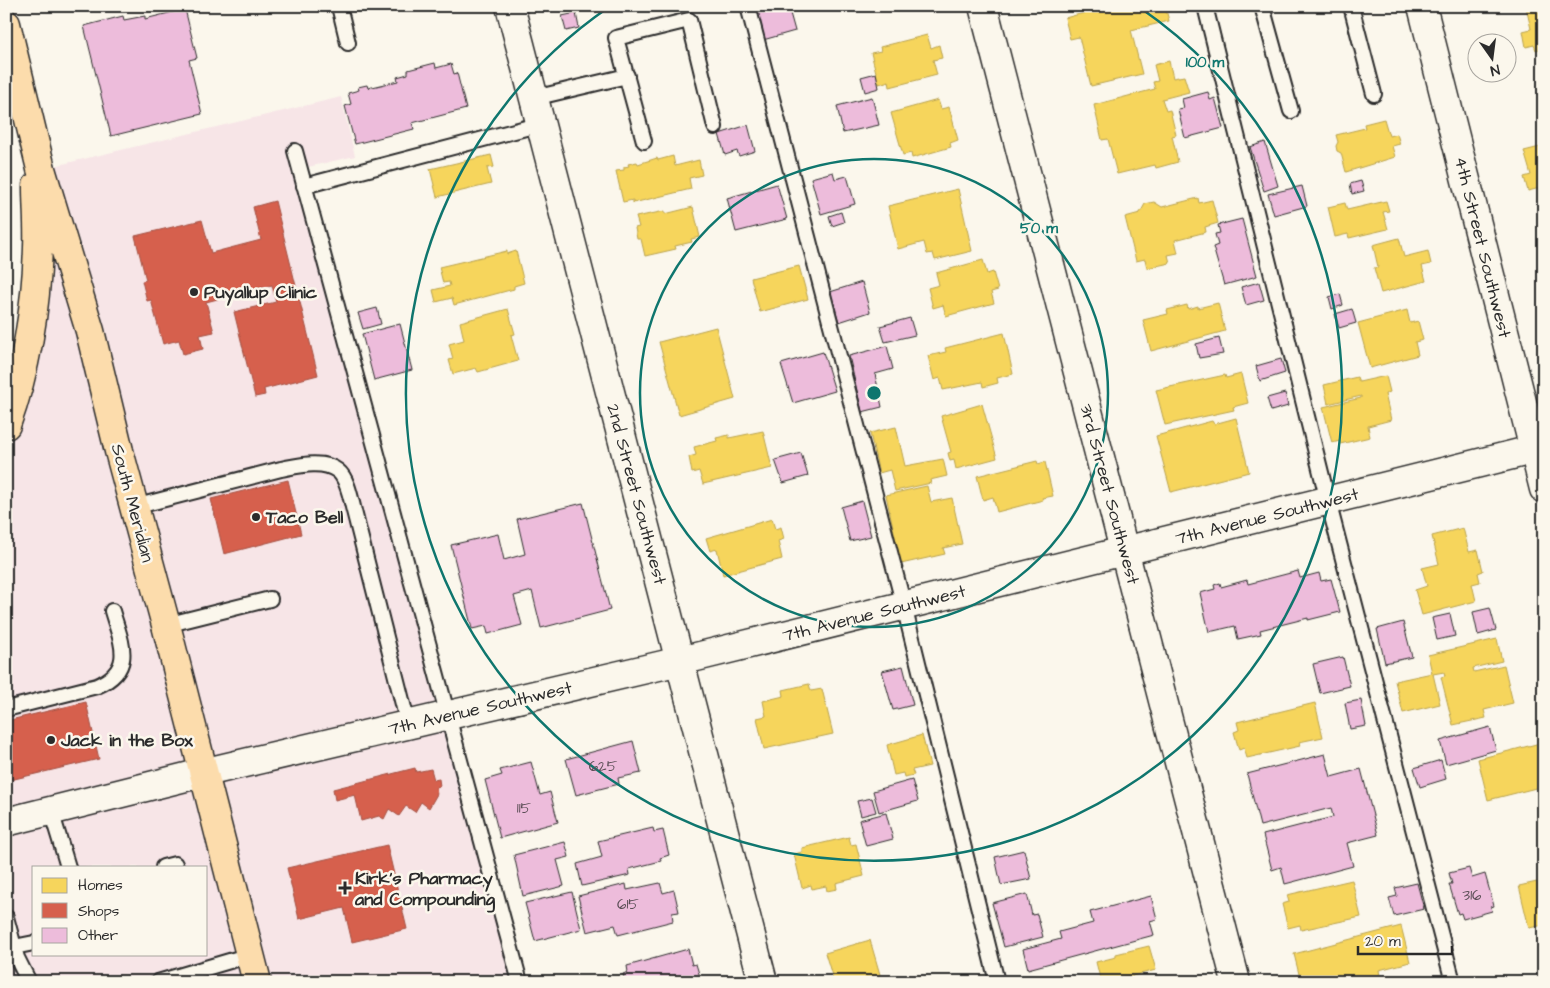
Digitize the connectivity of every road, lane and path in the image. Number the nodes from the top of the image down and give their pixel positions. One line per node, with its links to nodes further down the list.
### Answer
1 (339, 6): 10 (lane)
2 (510, 6): 13 (street, 2nd Street Southwest)
3 (748, 6): 28 (lane)
4 (983, 6): 26 (street, 3rd Street Southwest)
5 (1206, 6): 24 (lane)
6 (1262, 6): 14 (lane)
7 (1351, 6): 12 (lane)
8 (1422, 6): 22 (street, 4th Street Southwest)
9 (6, 24): 16 (main road, South Meridian)
10 (348, 43)
11 (626, 76): 13 (lane); 17 (lane); 18 (lane)
12 (1374, 94)
13 (534, 98): 15 (street, 2nd Street Southwest)
14 (1291, 111)
15 (541, 124): 20 (lane); 31 (street, 2nd Street Southwest)
16 (30, 125): 21 (main road); 25 (main road, South Meridian)
17 (715, 127)
18 (644, 141)
19 (295, 152): 20 (lane)
20 (304, 186): 33 (lane)
21 (6, 424)
22 (1539, 449): 23 (street, 4th Street Southwest); 24 (street, 7th Avenue Southwest)
23 (1544, 489)
24 (1328, 501): 26 (street, 7th Avenue Southwest); 50 (lane)
25 (134, 507): 30 (main road, South Meridian); 34 (lane)
26 (1125, 552): 28 (street, 7th Avenue Southwest); 49 (street, 3rd Street Southwest)
27 (270, 599): 30 (lane)
28 (904, 606): 31 (street, 7th Avenue Southwest); 48 (lane)
29 (112, 611): 32 (lane)
30 (166, 625): 35 (main road, South Meridian)
31 (680, 661): 33 (street, 7th Avenue Southwest); 47 (street, 2nd Street Southwest)
32 (6, 709)
33 (449, 715): 34 (street, 7th Avenue Southwest); 46 (lane)
34 (408, 724): 35 (street, 7th Avenue Southwest)
35 (202, 773): 36 (street, 7th Avenue Southwest); 42 (main road, South Meridian)
36 (51, 811): 37 (street, 7th Avenue Southwest); 38 (lane)
37 (6, 822)
38 (68, 866)
39 (6, 917): 41 (lane)
40 (32, 943): 41 (lane)
41 (14, 947): 43 (lane)
42 (250, 955): 44 (lane); 45 (main road, South Meridian)
43 (29, 982)
44 (158, 982)
45 (257, 982)
46 (520, 982)
47 (763, 982)
48 (997, 982)
49 (1236, 982)
50 (1453, 982)

